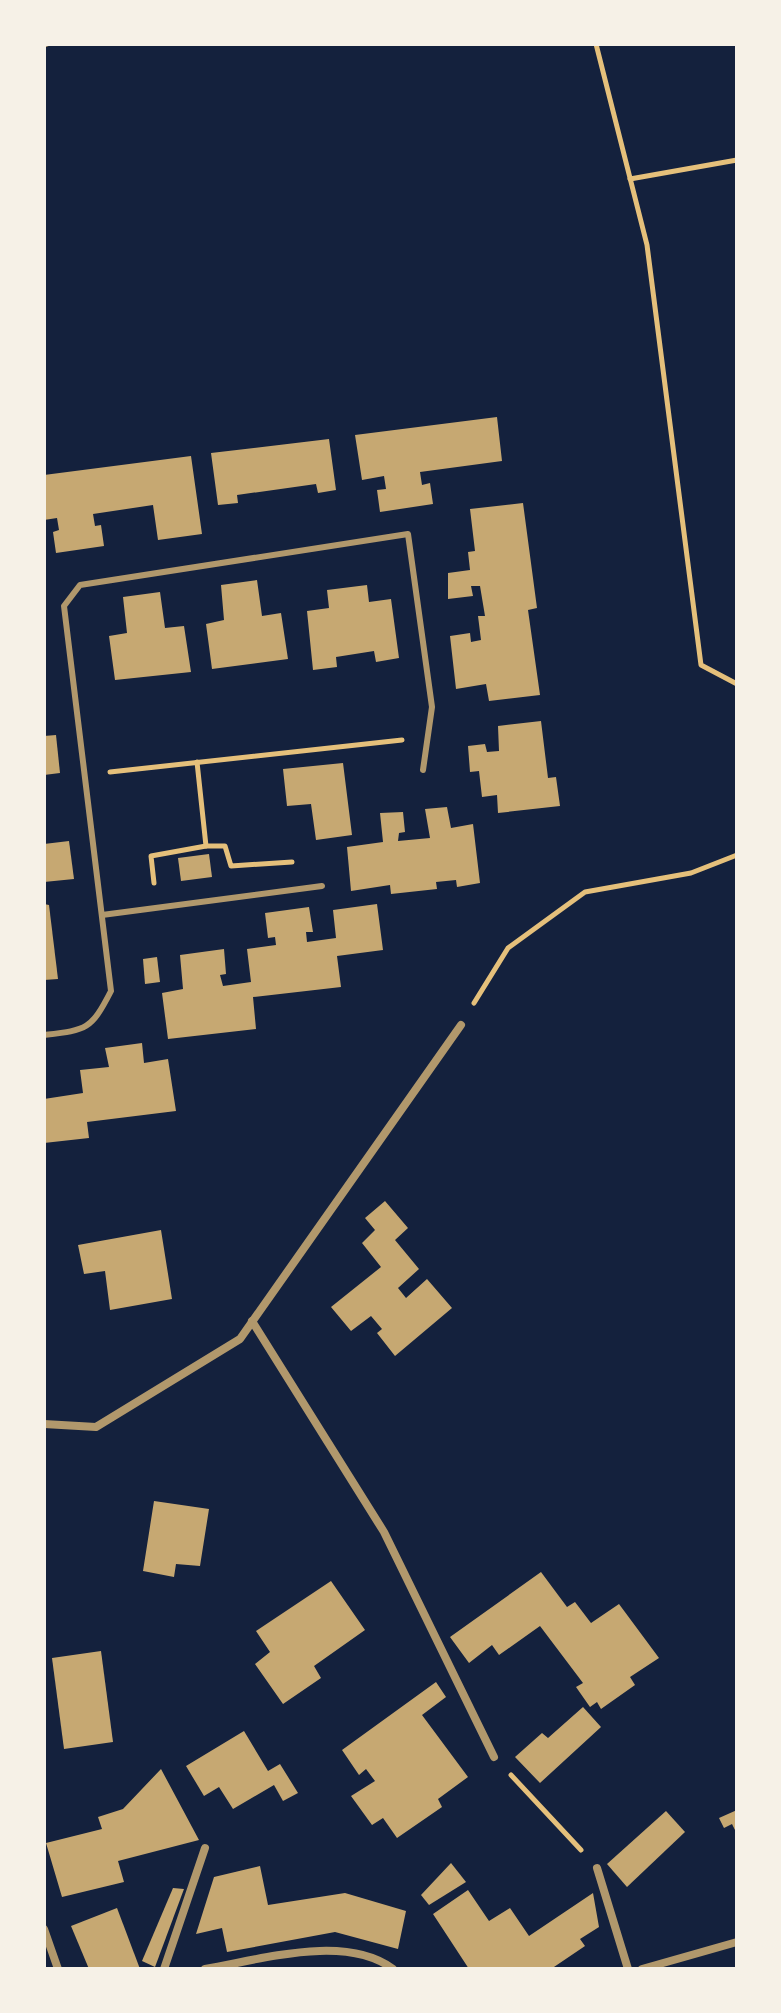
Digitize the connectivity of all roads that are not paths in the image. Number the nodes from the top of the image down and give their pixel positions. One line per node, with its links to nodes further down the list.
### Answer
1 (423, 770): 3 (lane)
2 (322, 886): 3 (lane)
3 (102, 915): 5 (lane)
4 (461, 1025): 6 (street)
5 (44, 1035)
6 (252, 1321): 7 (street); 8 (street)
7 (44, 1424)
8 (494, 1757)
9 (205, 1848): 14 (street)
10 (597, 1868): 17 (street)
11 (44, 1929): 13 (street)
12 (737, 1942): 18 (street)
13 (58, 1969)
14 (164, 1969)
15 (205, 1969): 16 (street)
16 (393, 1969)
17 (628, 1969)
18 (642, 1969)

